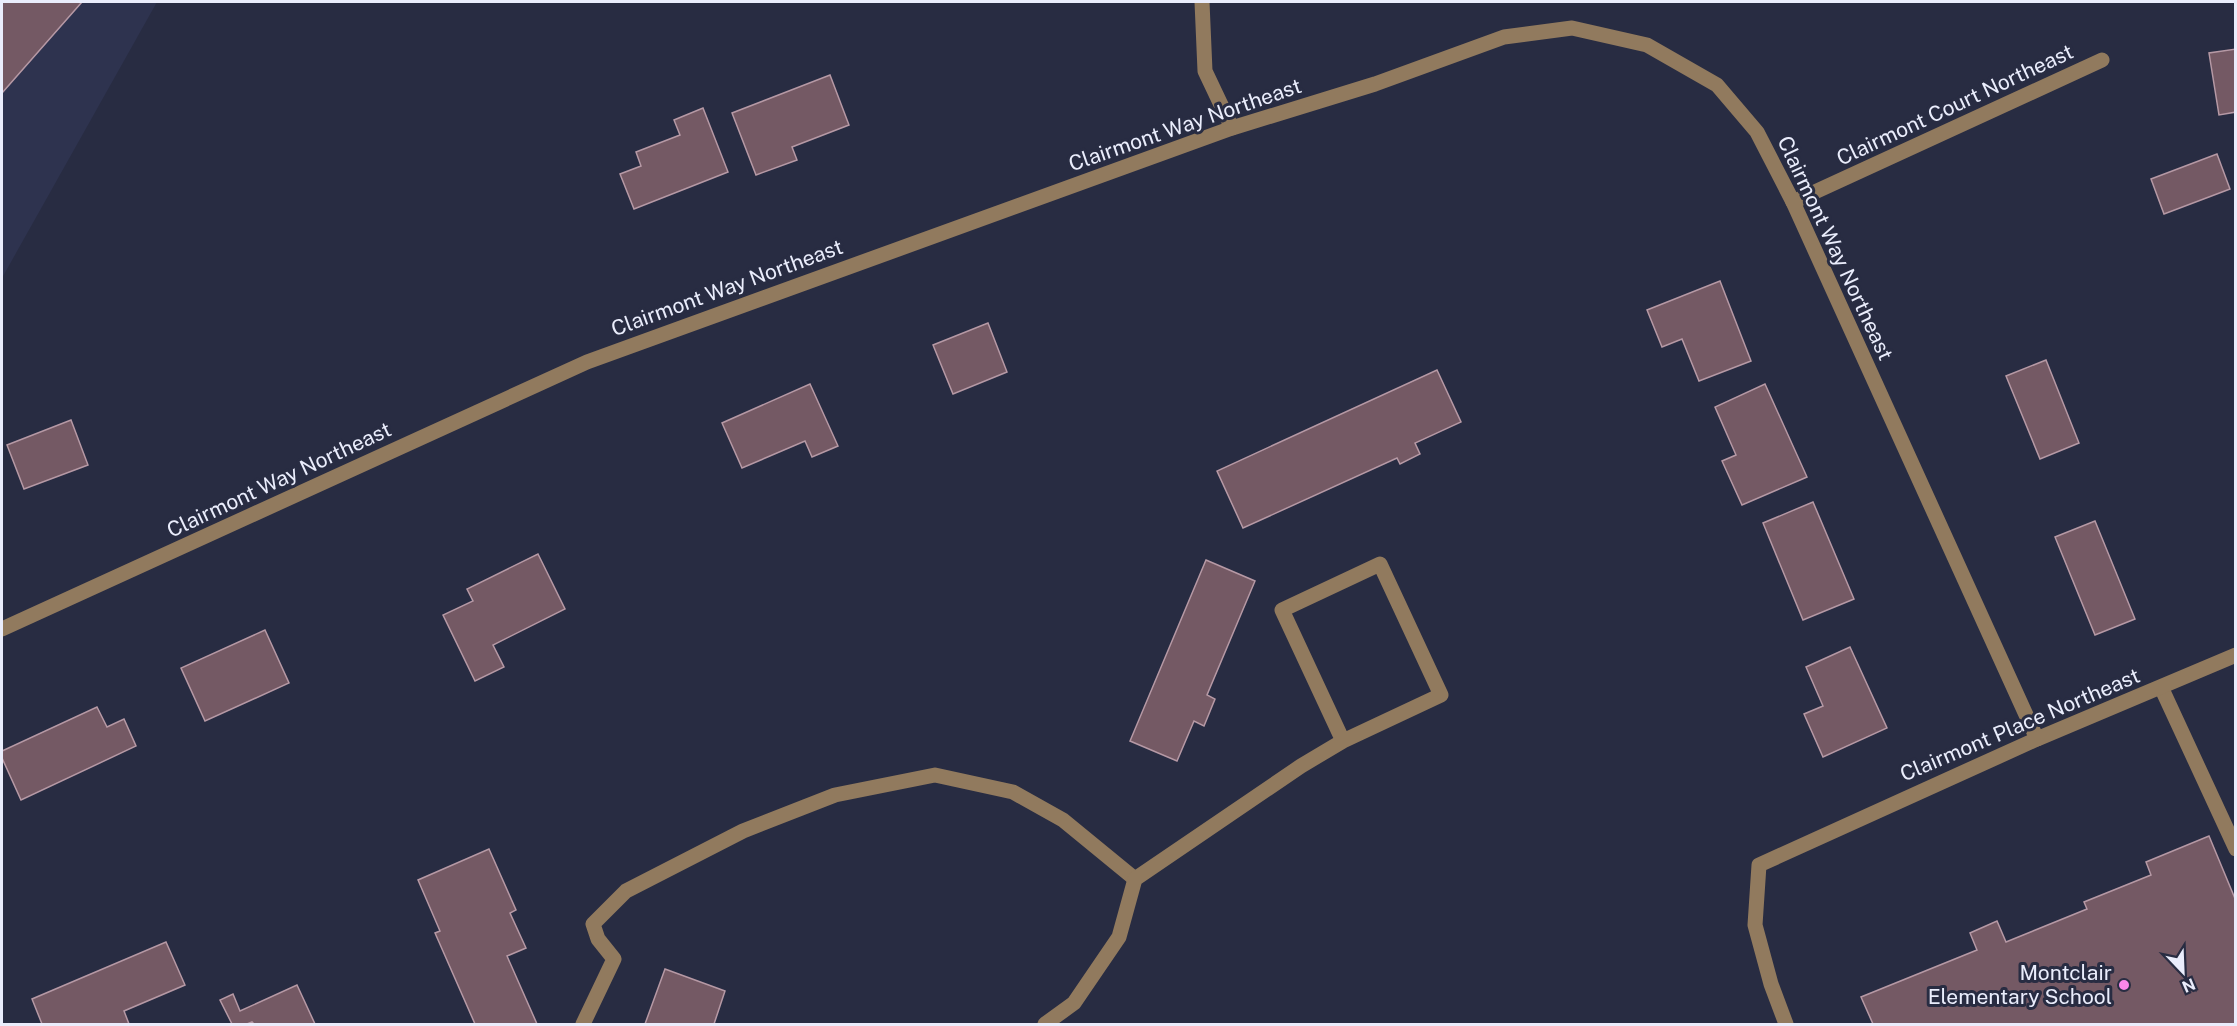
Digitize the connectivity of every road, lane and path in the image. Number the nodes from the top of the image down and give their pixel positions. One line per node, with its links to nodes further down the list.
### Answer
1 (1202, 2): 3 (street)
2 (2102, 60): 4 (street, Clairmont Court Northeast)
3 (1232, 128): 4 (street, Clairmont Way Northeast); 5 (street, Clairmont Way Northeast)
4 (1793, 202): 8 (street, Clairmont Way Northeast)
5 (2, 629)
6 (2235, 655): 7 (street, Clairmont Place Northeast)
7 (2161, 687): 8 (street, Clairmont Place Northeast); 10 (street)
8 (2037, 739): 14 (street, Clairmont Place Northeast)
9 (1343, 741): 9 (street); 11 (street)
10 (2235, 849)
11 (1134, 879): 12 (street); 13 (street)
12 (583, 1024)
13 (1045, 1024)
14 (1786, 1024)

